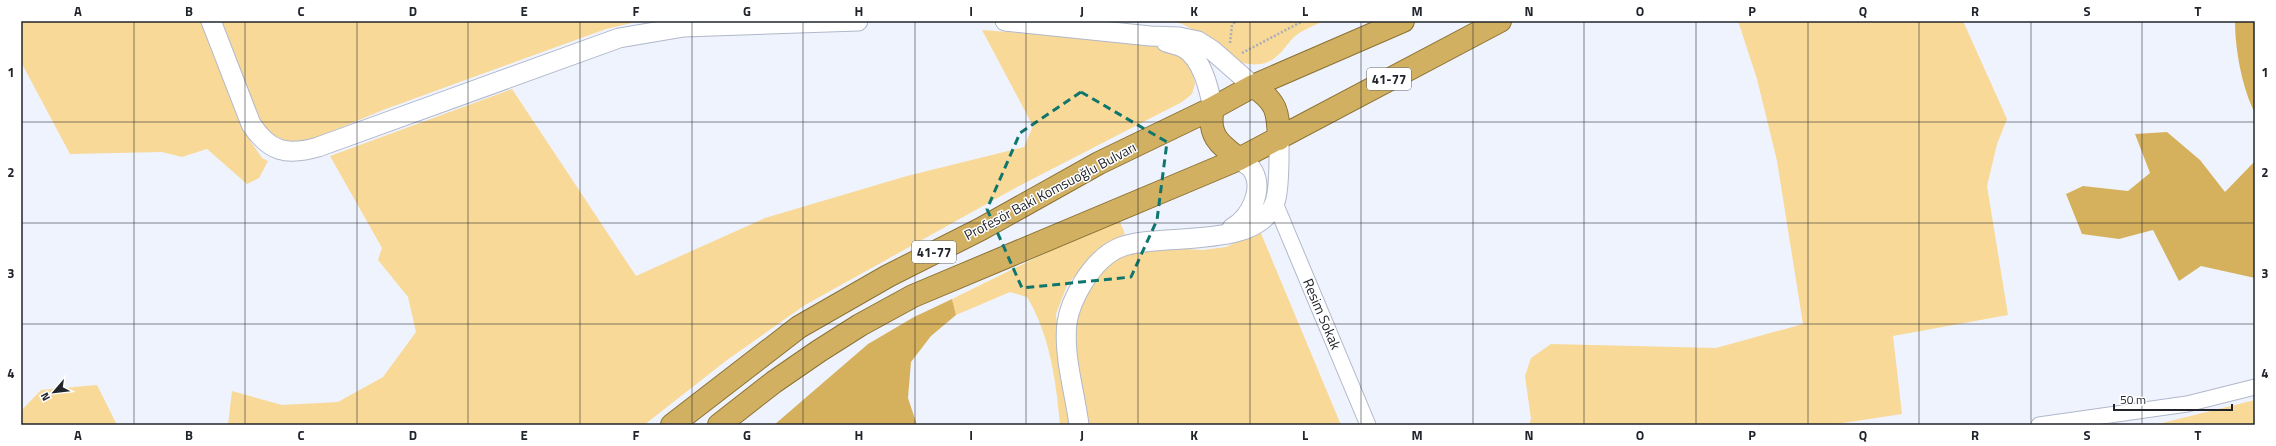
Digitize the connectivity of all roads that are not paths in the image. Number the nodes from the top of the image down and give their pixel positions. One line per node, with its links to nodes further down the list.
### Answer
1 (212, 21): 2 (street)
2 (858, 21)
3 (1005, 21): 6 (street)
4 (1403, 21): 7 (highway)
5 (1500, 21): 9 (highway, 41-77)
6 (1150, 36): 7 (street); 8 (street)
7 (1253, 86): 8 (highway); 9 (highway)
8 (1213, 108): 10 (highway); 15 (highway, Profesör Baki Komsuoğlu Bulvarı / 41-77)
9 (1279, 139): 10 (highway); 11 (street)
10 (1239, 158): 12 (street); 16 (highway, 41-77)
11 (1275, 203): 12 (street); 18 (street, Resim Sokak)
12 (1216, 236): 17 (street)
13 (2255, 387): 14 (street)
14 (2109, 421): 19 (street)
15 (672, 425)
16 (719, 425)
17 (1079, 425)
18 (1368, 425)
19 (2039, 425)

